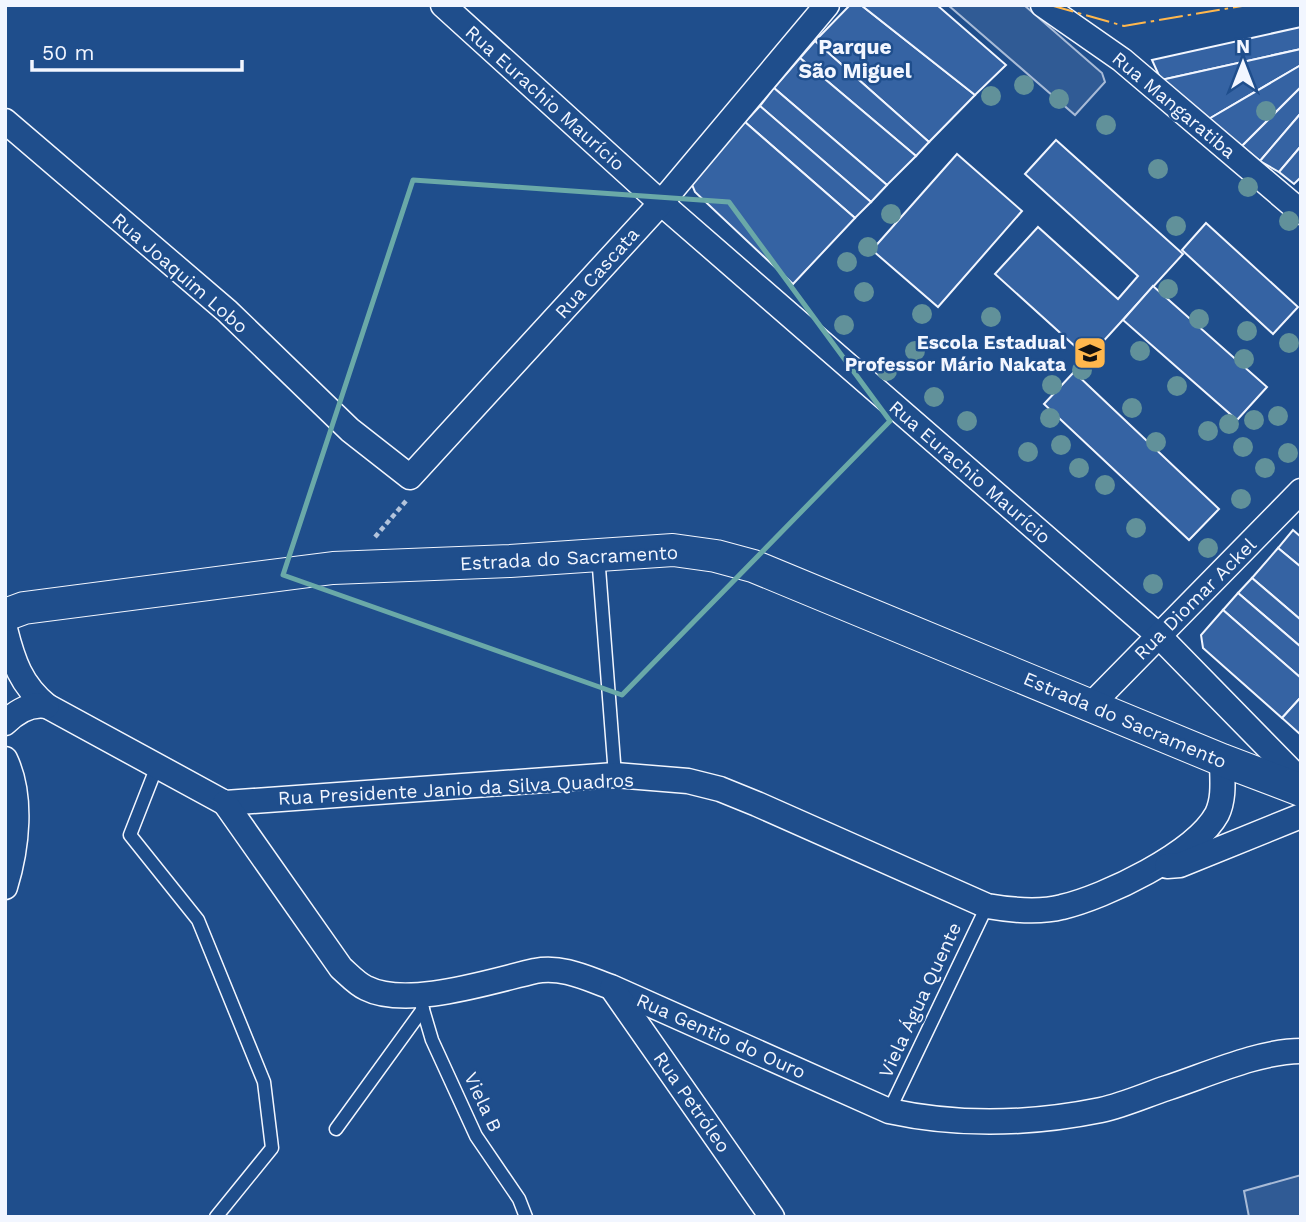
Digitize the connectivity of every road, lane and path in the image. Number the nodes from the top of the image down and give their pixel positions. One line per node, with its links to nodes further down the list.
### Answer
1 (443, 5): 5 (street, Rua Eurachio Maurício)
2 (827, 5): 5 (street, Rua Cascata)
3 (1043, 5): 6 (street, Rua Mangaratiba)
4 (5, 121): 7 (street, Rua Joaquim Lobo)
5 (661, 203): 7 (street, Rua Cascata); 13 (street, Rua Eurachio Maurício)
6 (1301, 212)
7 (410, 477): 9 (path)
8 (1301, 491): 13 (street, Rua Diomar Ackel)
9 (374, 538)
10 (598, 555): 11 (street, Estrada do Sacramento); 15 (street, Estrada do Sacramento); 20 (lane)
11 (5, 615)
12 (5, 629): 14 (street)
13 (1158, 635): 15 (street, Rua Diomar Ackel); 21 (street, Rua Eurachio Maurício)
14 (47, 706): 16 (street); 19 (street)
15 (1090, 706): 18 (street, Estrada do Sacramento)
16 (5, 723)
17 (5, 759): 26 (street)
18 (1222, 761): 22 (street, Estrada do Sacramento); 25 (street, Rua Presidente Janio da Silva Quadros)
19 (157, 766): 23 (street); 33 (lane)
20 (615, 775): 23 (street, Rua Presidente Janio da Silva Quadros); 27 (street, Rua Presidente Janio da Silva Quadros)
21 (1301, 781)
22 (1301, 790)
23 (225, 803): 29 (street, Rua Gentio do Ouro)
24 (1301, 816): 25 (street, Rua Presidente Janio da Silva Quadros)
25 (1156, 867): 27 (street, Rua Presidente Janio da Silva Quadros)
26 (5, 887)
27 (987, 905): 31 (lane, Viela Água Quente)
28 (611, 987): 29 (street, Rua Gentio do Ouro); 31 (street, Rua Gentio do Ouro); 35 (street, Rua Petróleo)
29 (421, 1003): 32 (lane); 34 (lane, Viela B)
30 (1301, 1051): 31 (street, Rua Gentio do Ouro)
31 (889, 1111)
32 (336, 1129)
33 (216, 1217)
34 (526, 1217)
35 (772, 1217)

